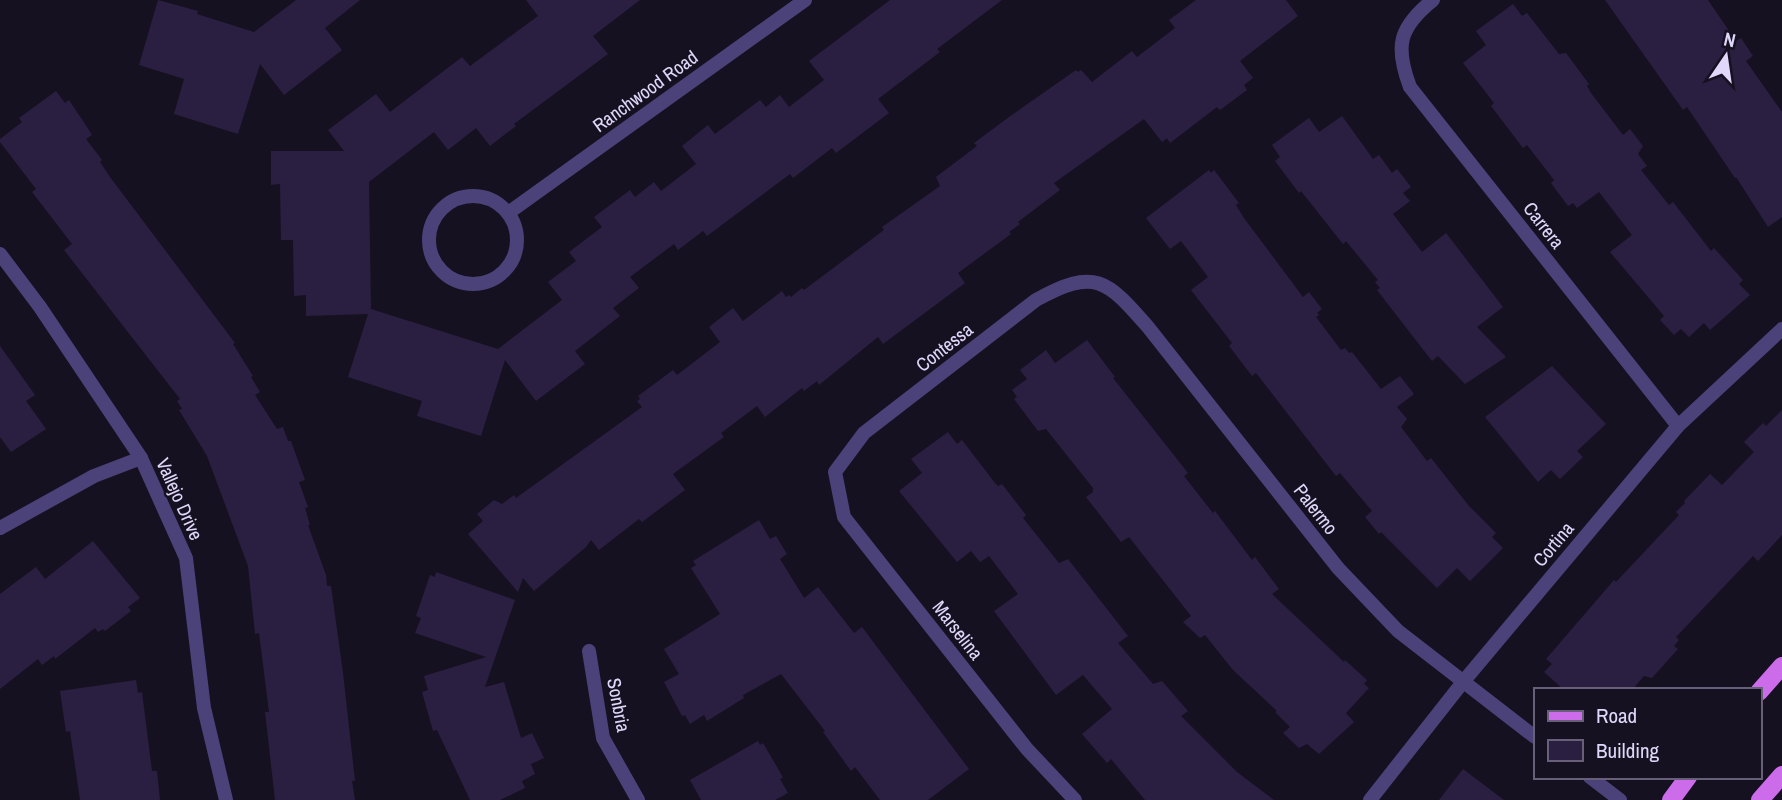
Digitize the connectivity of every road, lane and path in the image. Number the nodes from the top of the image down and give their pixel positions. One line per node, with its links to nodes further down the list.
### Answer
1 (805, 0): 3 (street, Ranchwood Road)
2 (1433, 0): 7 (street, Carrera)
3 (508, 213): 3 (street)
4 (0, 254): 8 (street, Vallejo Drive)
5 (1094, 280): 9 (street, Contessa); 13 (street, Palermo)
6 (1782, 329): 7 (street, Cortina)
7 (1678, 426): 13 (street, Cortina)
8 (141, 458): 10 (street); 19 (street, Vallejo Drive)
9 (835, 472): 21 (street, Marselina)
10 (0, 528)
11 (589, 651): 20 (street, Sonbria)
12 (1782, 666): 14 (main road)
13 (1462, 682): 15 (street, Palermo); 22 (street, Cortina)
14 (1761, 690)
15 (1534, 736)
16 (1782, 775): 25 (main road)
17 (1593, 779): 23 (street)
18 (1687, 779): 24 (main road)
19 (226, 800)
20 (638, 800)
21 (1075, 800)
22 (1370, 800)
23 (1620, 800)
24 (1671, 800)
25 (1760, 800)

